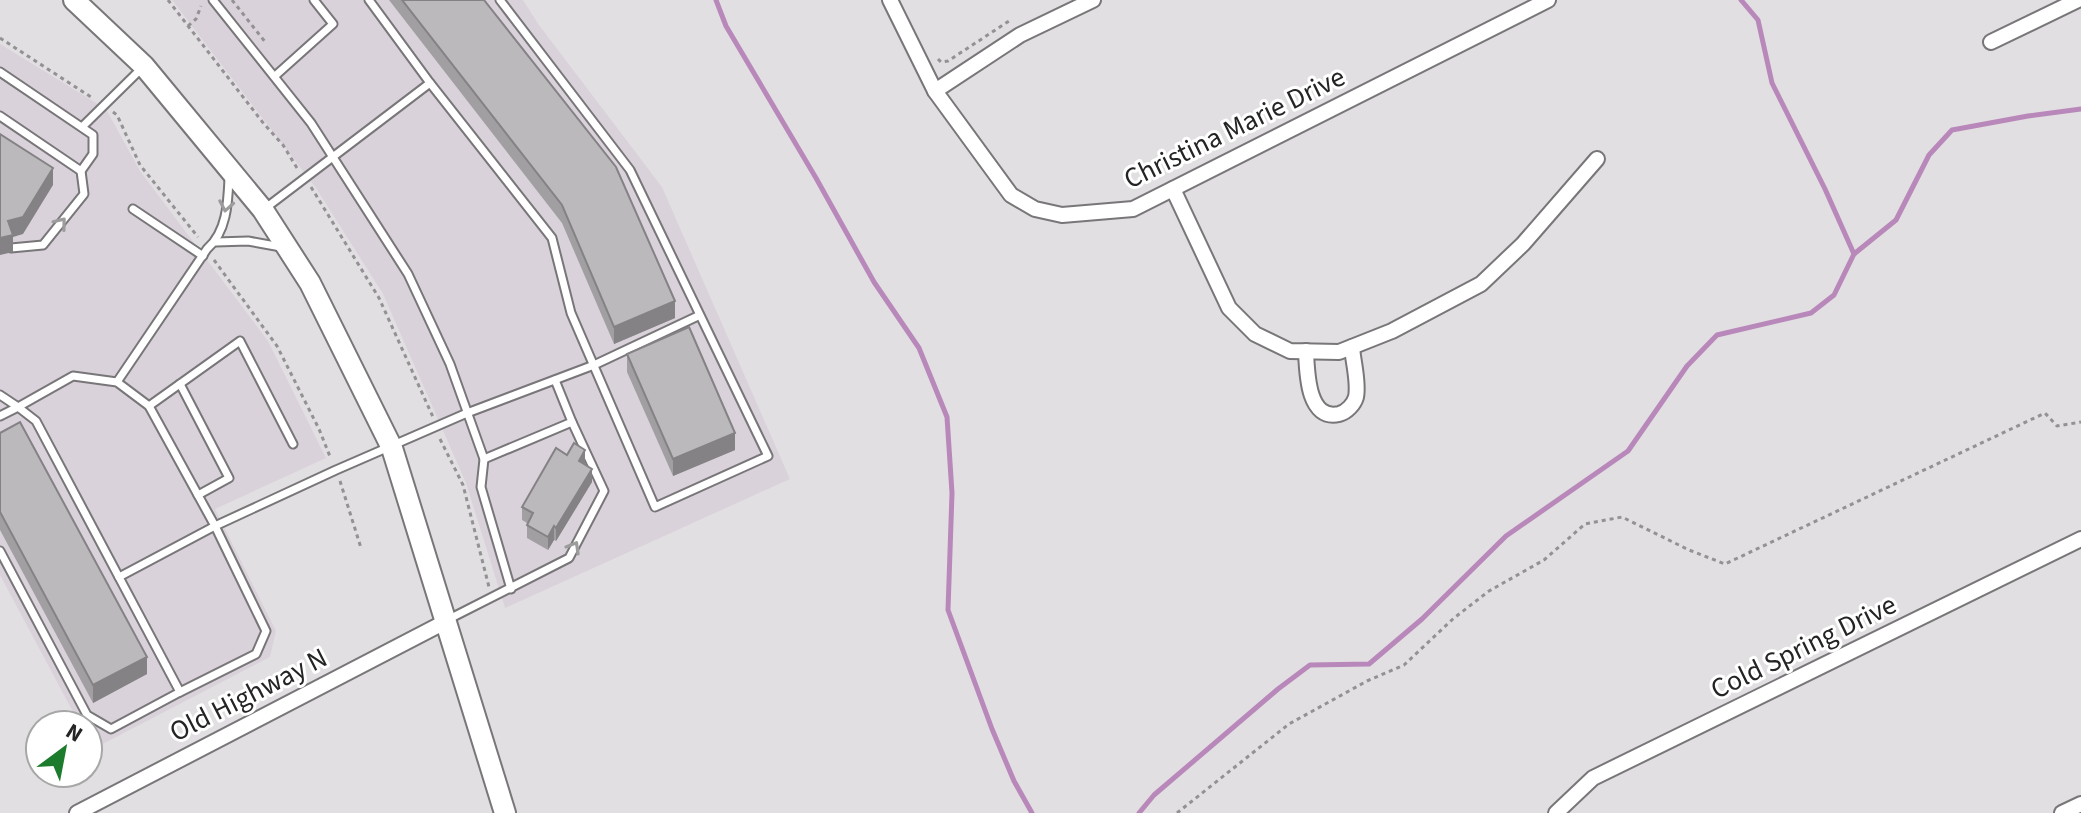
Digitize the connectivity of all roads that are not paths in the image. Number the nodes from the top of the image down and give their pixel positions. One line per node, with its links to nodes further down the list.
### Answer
1 (74, 0): 11 (main road)
2 (213, 0): 13 (lane)
3 (314, 0): 13 (lane)
4 (369, 0): 14 (lane)
5 (500, 0): 29 (lane)
6 (890, 0): 15 (street, Christina Marie Drive)
7 (1093, 0): 15 (street)
8 (1548, 0): 22 (street, Christina Marie Drive)
9 (2078, 0): 10 (street)
10 (1991, 42)
11 (144, 66): 17 (lane); 20 (main road)
12 (0, 72): 17 (lane)
13 (275, 76): 18 (lane)
14 (430, 83): 18 (lane); 32 (lane)
15 (935, 91): 22 (street, Christina Marie Drive)
16 (0, 116): 21 (lane)
17 (82, 127): 21 (lane)
18 (333, 156): 24 (lane); 39 (lane)
19 (1597, 159): 30 (street)
20 (230, 169): 24 (main road); 25 (lane, one-way to 25)
21 (81, 171): 26 (lane, one-way to 21)
22 (1173, 189): 31 (street)
23 (133, 209): 28 (lane)
24 (263, 210): 27 (main road)
25 (216, 242): 27 (lane); 28 (lane)
26 (11, 248)
27 (288, 249): 43 (main road)
28 (203, 256): 34 (lane)
29 (698, 316): 32 (lane); 32 (lane)
30 (1352, 347): 31 (street); 31 (street)
31 (1306, 351)
32 (594, 365): 33 (lane)
33 (555, 380): 39 (lane); 41 (lane)
34 (117, 382): 37 (lane); 38 (lane)
35 (180, 384): 37 (lane); 42 (lane); 45 (lane)
36 (0, 395): 38 (lane)
37 (149, 406): 45 (lane)
38 (18, 407): 40 (lane); 49 (lane)
39 (467, 413): 43 (lane); 44 (lane)
40 (0, 416)
41 (572, 422): 44 (lane); 50 (lane, one-way to 41)
42 (293, 444)
43 (392, 448): 46 (lane); 51 (main road)
44 (484, 459): 50 (lane)
45 (198, 495): 46 (lane)
46 (215, 526): 49 (lane); 52 (lane)
47 (2081, 539): 56 (street, Cold Spring Drive)
48 (0, 551): 52 (lane)
49 (119, 577): 52 (lane)
50 (511, 589): 51 (lane)
51 (445, 622): 54 (street, Old Highway N); 55 (main road)
52 (180, 692)
53 (2081, 804): 57 (street)
54 (77, 813)
55 (505, 813)
56 (1556, 813)
57 (2062, 813)

